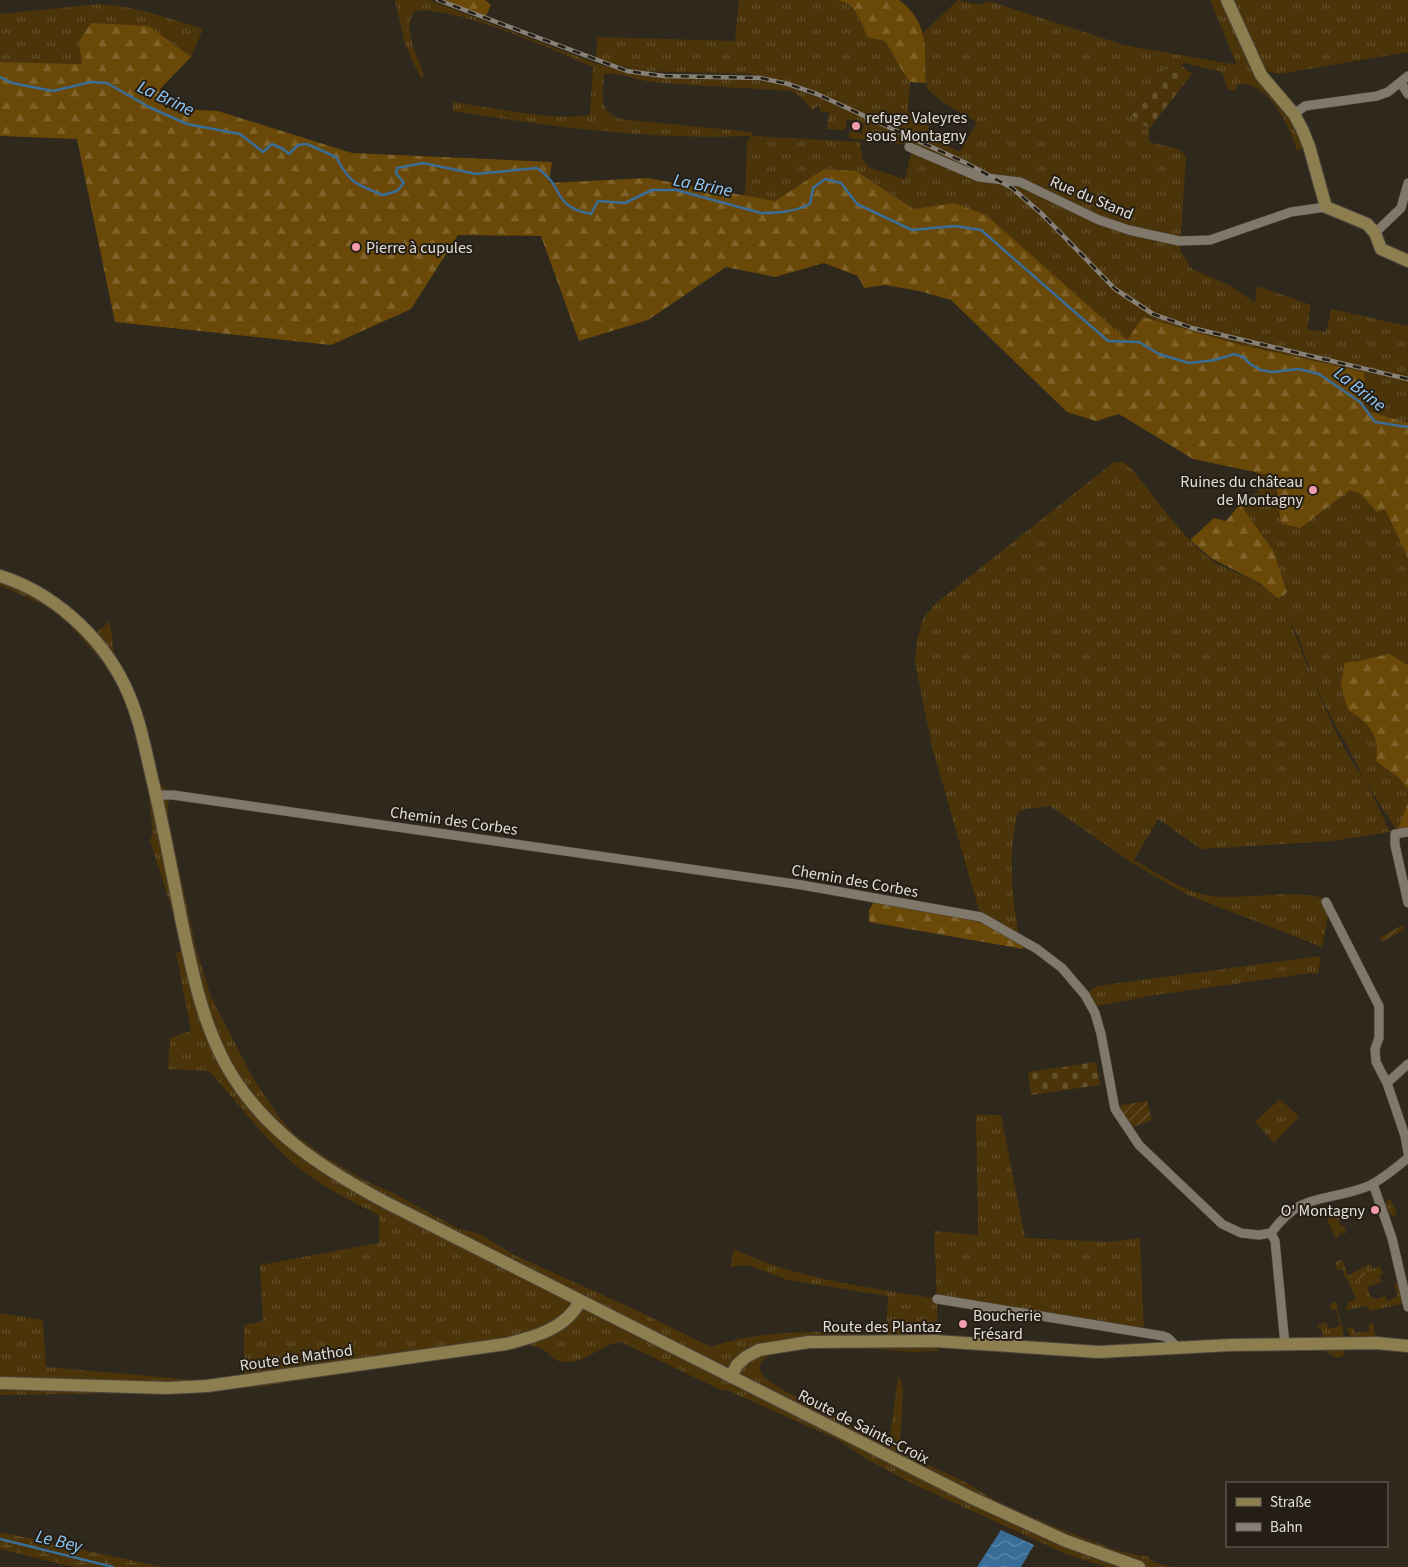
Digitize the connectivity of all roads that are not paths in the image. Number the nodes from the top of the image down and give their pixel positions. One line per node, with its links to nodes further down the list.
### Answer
1 (1227, 0): 5 (main road)
2 (1408, 76): 3 (street)
3 (1401, 83): 4 (street); 5 (street)
4 (1408, 94)
5 (1294, 114): 8 (main road)
6 (909, 147): 8 (street, Rue du Stand)
7 (1408, 184): 9 (street)
8 (1326, 206): 9 (main road)
9 (1375, 232): 10 (main road)
10 (1408, 261)
11 (0, 576): 12 (main road, Route de Sainte-Croix)
12 (156, 795): 21 (street, Chemin des Corbes); 23 (main road, Route de Sainte-Croix)
13 (1408, 832): 15 (street)
14 (1326, 902): 17 (street)
15 (1408, 903)
16 (1408, 1064): 17 (street)
17 (1387, 1083): 18 (street)
18 (1408, 1153)
19 (1408, 1158): 20 (street)
20 (1372, 1184): 21 (street); 24 (street)
21 (1271, 1233): 25 (street)
22 (937, 1299): 27 (street)
23 (580, 1301): 28 (main road, Route de Sainte-Croix); 29 (main road, Route de Mathod)
24 (1408, 1307)
25 (1284, 1345): 26 (main road, Route des Plantaz); 27 (main road, Route des Plantaz)
26 (1408, 1346)
27 (1179, 1349): 28 (main road, Route des Plantaz)
28 (730, 1377): 30 (main road, Route de Sainte-Croix)
29 (0, 1383)
30 (1139, 1567)

